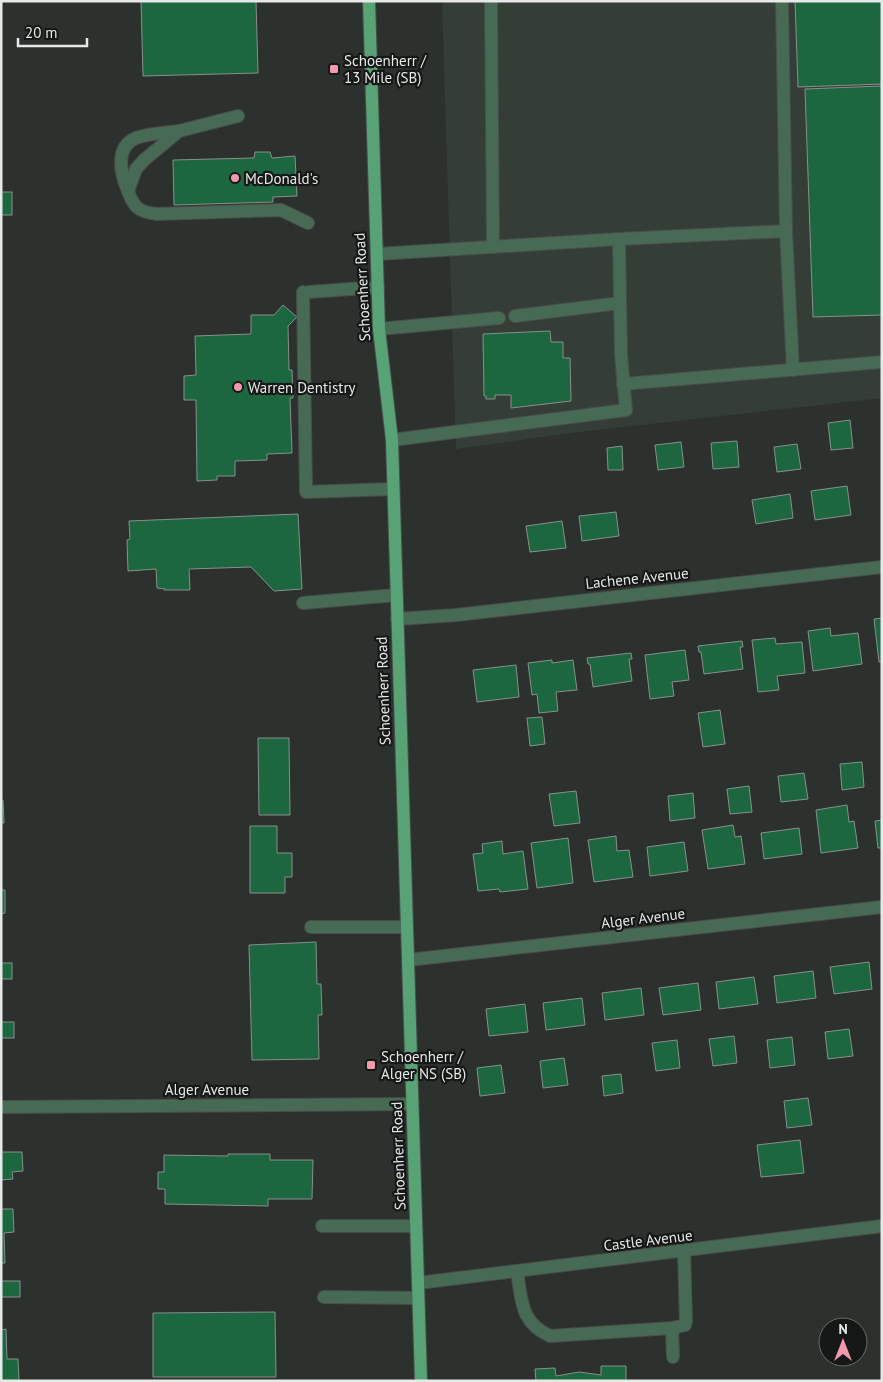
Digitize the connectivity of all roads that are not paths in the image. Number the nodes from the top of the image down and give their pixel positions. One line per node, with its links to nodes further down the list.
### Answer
1 (369, 1): 11 (main road, Schoenherr Road)
2 (491, 1): 10 (street)
3 (782, 1): 8 (street)
4 (238, 116): 5 (street)
5 (179, 131): 6 (street); 6 (street)
6 (128, 191): 7 (street)
7 (308, 223)
8 (786, 231): 9 (street); 18 (street)
9 (619, 239): 10 (street); 13 (street)
10 (493, 247): 11 (street)
11 (377, 254): 12 (main road, Schoenherr Road)
12 (378, 287): 16 (main road, Schoenherr Road); 21 (street)
13 (620, 303): 14 (street); 19 (street)
14 (515, 316)
15 (499, 318): 16 (street)
16 (379, 329): 20 (main road, Schoenherr Road)
17 (882, 362): 18 (street)
18 (793, 370): 19 (street)
19 (624, 384): 20 (street)
20 (392, 440): 21 (main road, Schoenherr Road)
21 (392, 489): 23 (main road, Schoenherr Road)
22 (882, 567): 25 (street, Lachene Avenue)
23 (396, 595): 24 (street); 25 (main road, Schoenherr Road)
24 (302, 603)
25 (397, 619): 27 (main road, Schoenherr Road)
26 (882, 907): 29 (street, Alger Avenue)
27 (406, 927): 28 (street); 29 (main road, Schoenherr Road)
28 (311, 928)
29 (408, 960): 30 (main road, Schoenherr Road)
30 (412, 1104): 31 (street, Alger Avenue); 33 (main road, Schoenherr Road)
31 (1, 1107)
32 (322, 1226): 33 (street)
33 (416, 1226): 37 (main road, Schoenherr Road)
34 (882, 1226): 35 (street, Castle Avenue)
35 (684, 1252): 36 (street, Castle Avenue); 40 (street)
36 (517, 1272): 37 (street, Castle Avenue); 40 (street)
37 (418, 1283): 39 (main road, Schoenherr Road)
38 (324, 1297): 39 (street)
39 (418, 1298): 42 (main road, Schoenherr Road)
40 (672, 1328): 41 (street)
41 (674, 1357)
42 (421, 1381)

